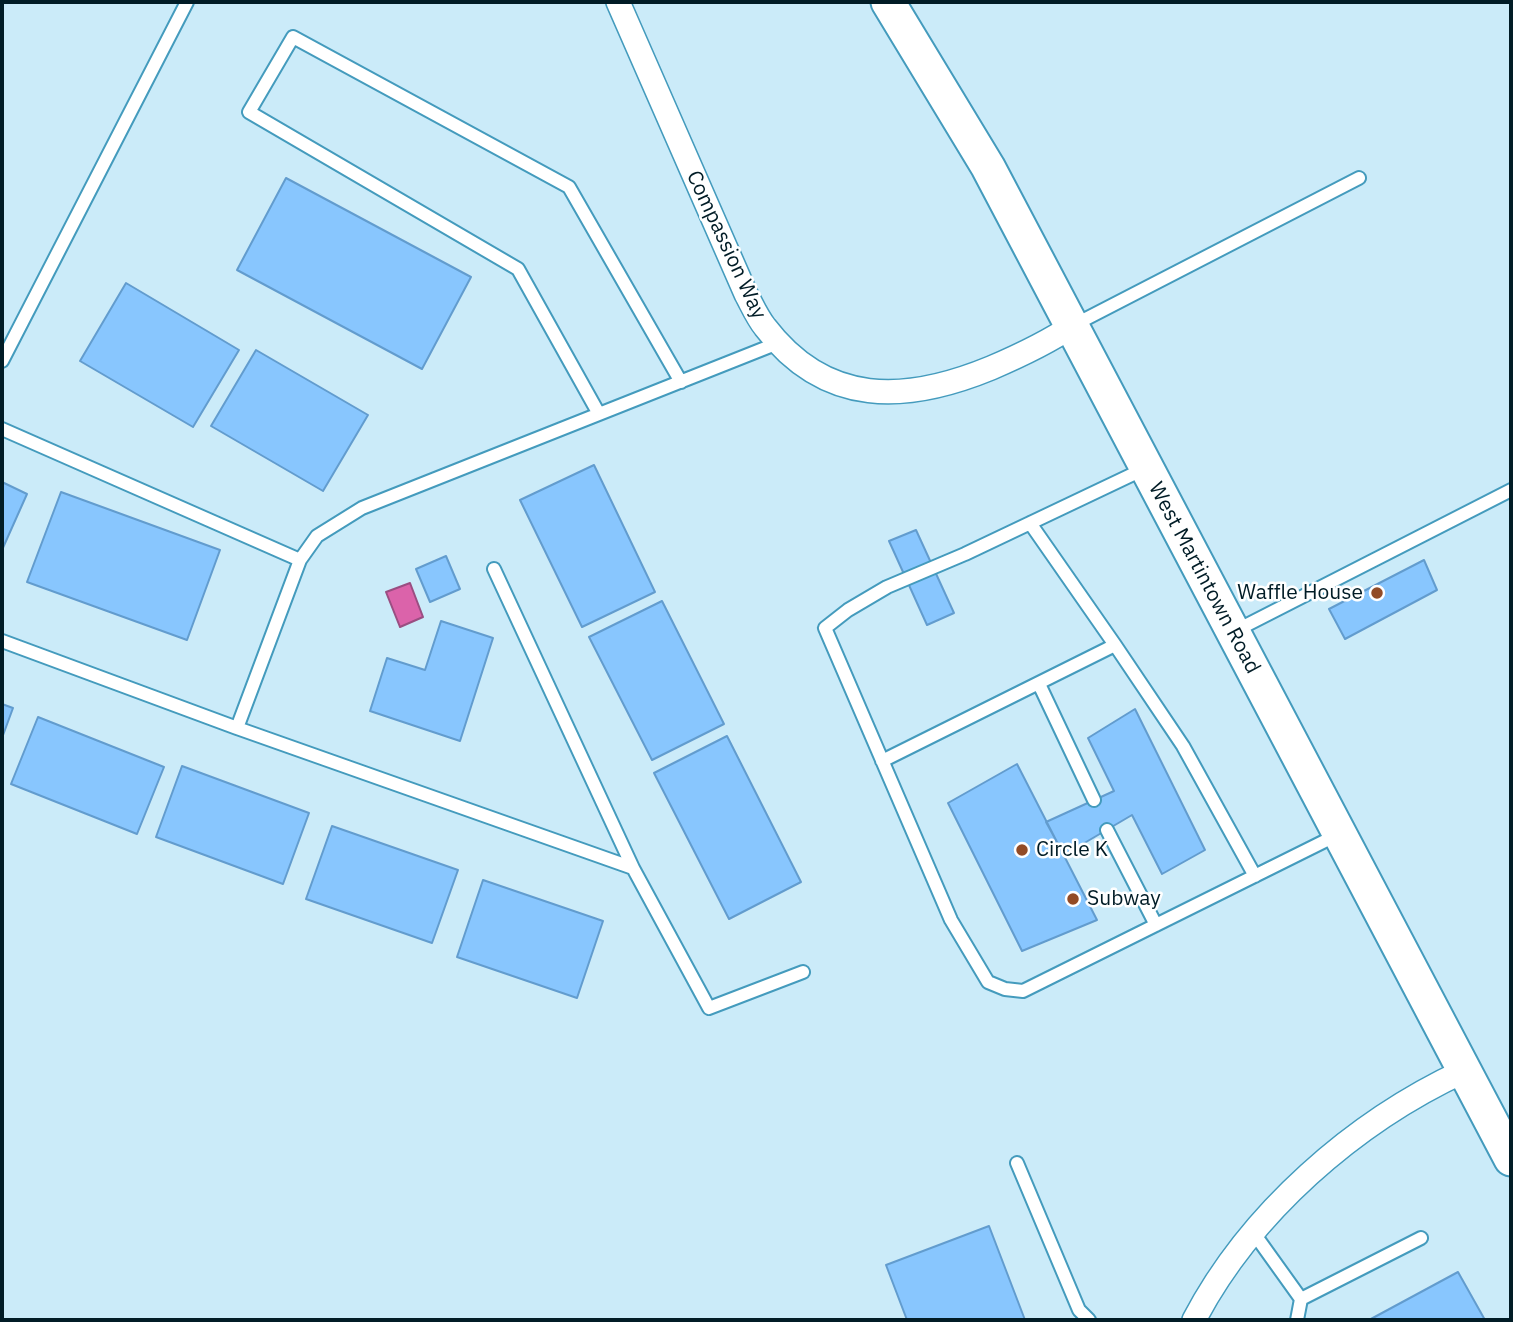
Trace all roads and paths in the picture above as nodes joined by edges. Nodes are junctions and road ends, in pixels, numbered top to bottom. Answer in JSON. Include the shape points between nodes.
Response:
{"nodes":[{"id":1,"x":187,"y":2,"type":"edge"},
{"id":2,"x":618,"y":2,"type":"edge"},
{"id":3,"x":888,"y":2,"type":"edge"},
{"id":4,"x":1359,"y":178,"type":"dead end"},
{"id":5,"x":1072,"y":326,"type":"junction"},
{"id":6,"x":778,"y":343,"type":"junction"},
{"id":7,"x":2,"y":361,"type":"edge"},
{"id":8,"x":681,"y":382,"type":"junction"},
{"id":9,"x":599,"y":414,"type":"junction"},
{"id":10,"x":2,"y":429,"type":"edge"},
{"id":11,"x":1147,"y":468,"type":"junction"},
{"id":12,"x":1511,"y":490,"type":"edge"},
{"id":13,"x":1030,"y":523,"type":"junction"},
{"id":14,"x":300,"y":560,"type":"junction"},
{"id":15,"x":494,"y":569,"type":"dead end"},
{"id":16,"x":1233,"y":633,"type":"junction"},
{"id":17,"x":2,"y":641,"type":"edge"},
{"id":18,"x":1115,"y":645,"type":"junction"},
{"id":19,"x":1039,"y":684,"type":"junction"},
{"id":20,"x":237,"y":728,"type":"junction"},
{"id":21,"x":882,"y":761,"type":"junction"},
{"id":22,"x":1094,"y":800,"type":"dead end"},
{"id":23,"x":1107,"y":830,"type":"dead end"},
{"id":24,"x":1339,"y":834,"type":"junction"},
{"id":25,"x":633,"y":868,"type":"junction"},
{"id":26,"x":1255,"y":876,"type":"junction"},
{"id":27,"x":1156,"y":925,"type":"junction"},
{"id":28,"x":803,"y":972,"type":"dead end"},
{"id":29,"x":1464,"y":1071,"type":"junction"},
{"id":30,"x":1511,"y":1159,"type":"edge"},
{"id":31,"x":1017,"y":1163,"type":"dead end"},
{"id":32,"x":1253,"y":1232,"type":"junction"},
{"id":33,"x":1421,"y":1238,"type":"dead end"},
{"id":34,"x":1301,"y":1298,"type":"junction"},
{"id":35,"x":1089,"y":1320,"type":"edge"},
{"id":36,"x":1194,"y":1320,"type":"edge"},
{"id":37,"x":1297,"y":1320,"type":"edge"}],
"edges":[{"from":1,"to":7,"type":"lane"},
{"from":2,"to":6,"type":"street","name":"Compassion Way","via":[[746,295]]},
{"from":3,"to":5,"type":"main road","name":"West Martintown Road","via":[[988,167]]},
{"from":4,"to":5,"type":"lane"},
{"from":5,"to":6,"type":"street","name":"Compassion Way","via":[[1023,354],[958,382],[925,390],[862,391],[817,374]]},
{"from":5,"to":11,"type":"main road","name":"West Martintown Road"},
{"from":6,"to":8,"type":"lane"},
{"from":8,"to":9,"type":"lane"},
{"from":8,"to":9,"type":"lane","via":[[569,187],[293,37],[249,112],[518,269]]},
{"from":9,"to":14,"type":"lane","via":[[362,508],[317,536]]},
{"from":10,"to":14,"type":"lane"},
{"from":11,"to":13,"type":"lane"},
{"from":11,"to":16,"type":"main road","name":"West Martintown Road"},
{"from":12,"to":16,"type":"lane"},
{"from":13,"to":18,"type":"lane"},
{"from":13,"to":21,"type":"lane","via":[[887,587],[825,628]]},
{"from":14,"to":20,"type":"lane"},
{"from":15,"to":25,"type":"lane"},
{"from":16,"to":24,"type":"main road","name":"West Martintown Road"},
{"from":17,"to":20,"type":"lane"},
{"from":18,"to":19,"type":"lane"},
{"from":18,"to":26,"type":"lane","via":[[1182,746]]},
{"from":19,"to":21,"type":"lane"},
{"from":19,"to":22,"type":"lane"},
{"from":20,"to":25,"type":"lane"},
{"from":21,"to":27,"type":"lane","via":[[951,920],[988,982],[1023,991]]},
{"from":23,"to":27,"type":"lane"},
{"from":24,"to":26,"type":"lane"},
{"from":24,"to":29,"type":"main road","name":"West Martintown Road"},
{"from":25,"to":28,"type":"lane","via":[[709,1008]]},
{"from":26,"to":27,"type":"lane"},
{"from":29,"to":30,"type":"main road","name":"West Martintown Road"},
{"from":29,"to":32,"type":"street","via":[[1344,1146]]},
{"from":31,"to":35,"type":"lane","via":[[1079,1310]]},
{"from":32,"to":34,"type":"lane"},
{"from":32,"to":36,"type":"street"},
{"from":33,"to":34,"type":"lane"},
{"from":34,"to":37,"type":"lane"}]}
